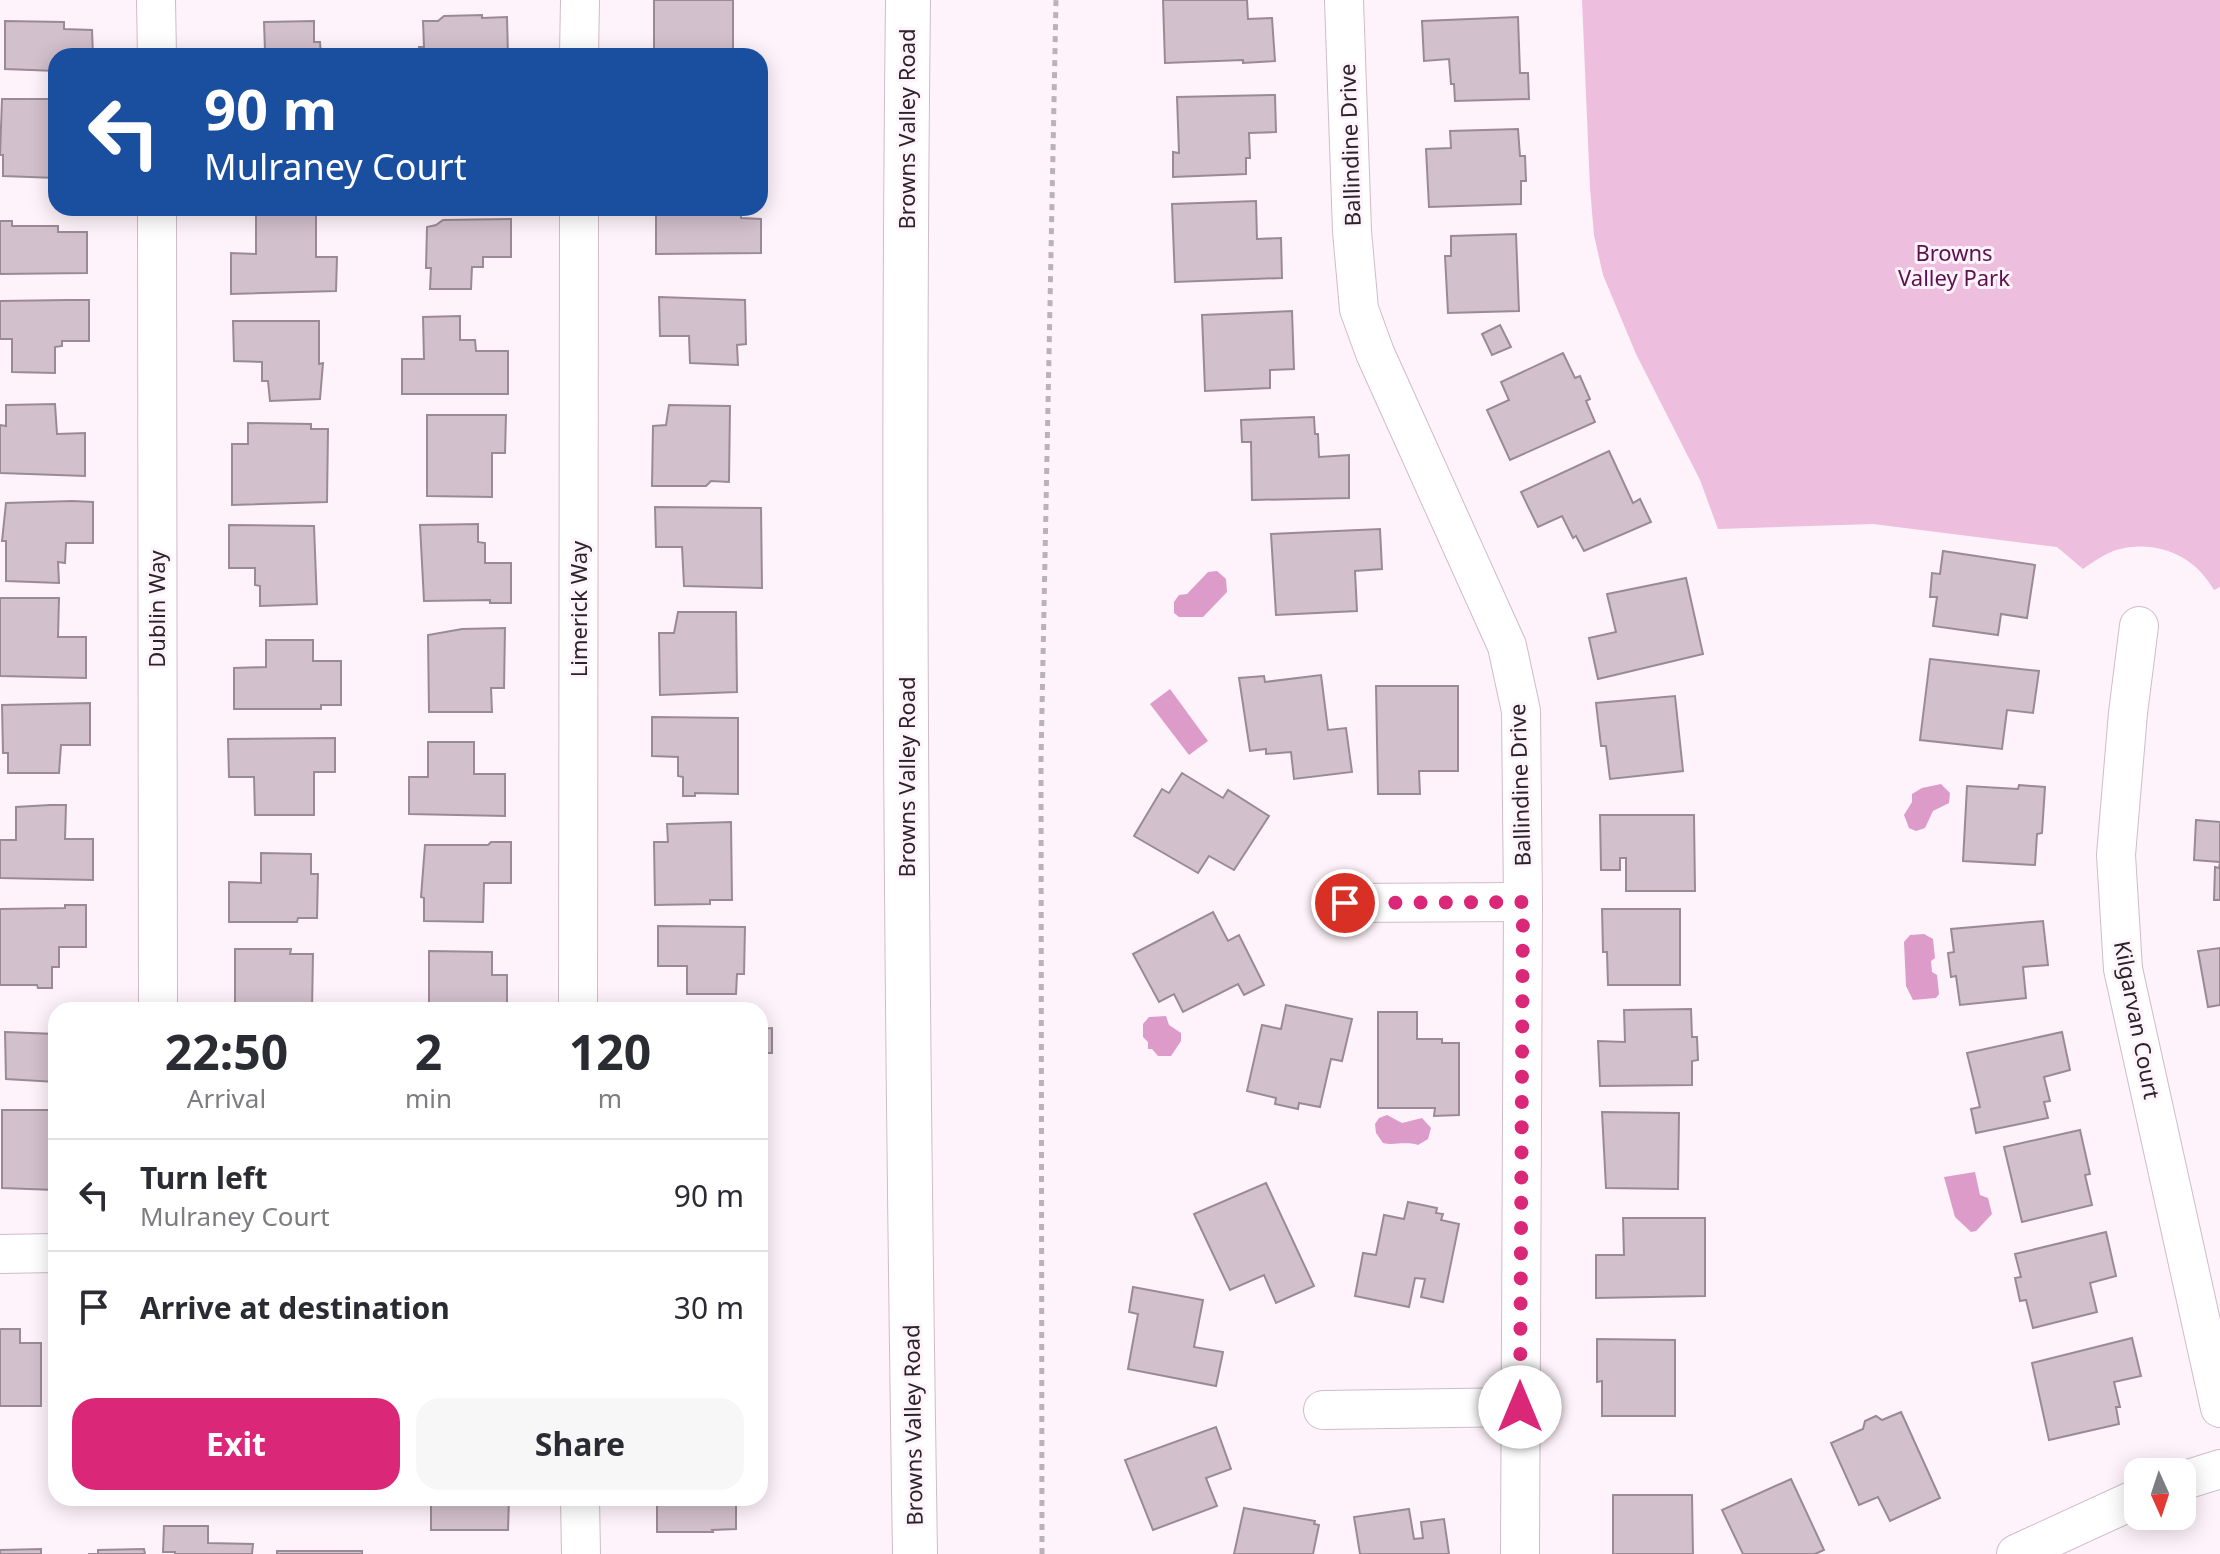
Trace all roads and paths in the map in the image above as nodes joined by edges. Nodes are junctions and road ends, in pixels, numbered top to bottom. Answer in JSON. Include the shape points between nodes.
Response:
{"nodes":[{"id":1,"x":156,"y":0,"type":"edge"},
{"id":2,"x":580,"y":0,"type":"edge"},
{"id":3,"x":908,"y":0,"type":"edge"},
{"id":4,"x":1056,"y":0,"type":"edge"},
{"id":5,"x":1344,"y":0,"type":"edge"},
{"id":6,"x":157,"y":48,"type":"edge"},
{"id":7,"x":579,"y":48,"type":"edge"},
{"id":8,"x":157,"y":216,"type":"edge"},
{"id":9,"x":579,"y":216,"type":"edge"},
{"id":10,"x":2139,"y":626,"type":"dead end"},
{"id":11,"x":1523,"y":902,"type":"junction"},
{"id":12,"x":1345,"y":903,"type":"dead end"},
{"id":13,"x":158,"y":1002,"type":"edge"},
{"id":14,"x":578,"y":1002,"type":"edge"},
{"id":15,"x":48,"y":1253,"type":"edge"},
{"id":16,"x":0,"y":1254,"type":"edge"},
{"id":17,"x":1520,"y":1407,"type":"junction"},
{"id":18,"x":2220,"y":1408,"type":"edge"},
{"id":19,"x":1323,"y":1410,"type":"dead end"},
{"id":20,"x":2220,"y":1469,"type":"edge"},
{"id":21,"x":2196,"y":1477,"type":"edge"},
{"id":22,"x":2124,"y":1504,"type":"edge"},
{"id":23,"x":580,"y":1506,"type":"edge"},
{"id":24,"x":581,"y":1554,"type":"edge"},
{"id":25,"x":915,"y":1554,"type":"edge"},
{"id":26,"x":1042,"y":1554,"type":"edge"},
{"id":27,"x":1520,"y":1554,"type":"edge"},
{"id":28,"x":2016,"y":1554,"type":"edge"}],
"edges":[{"from":1,"to":6,"type":"street"},
{"from":2,"to":7,"type":"street"},
{"from":3,"to":25,"type":"main road","name":"Browns Valley Road","via":[[905,472]]},
{"from":4,"to":26,"type":"path","via":[[1041,819]]},
{"from":5,"to":11,"type":"street","name":"Ballindine Drive","via":[[1359,309],[1507,646],[1521,711]]},
{"from":8,"to":13,"type":"street","name":"Dublin Way"},
{"from":9,"to":14,"type":"street","name":"Limerick Way"},
{"from":10,"to":18,"type":"street","name":"Kilgarvan Court","via":[[2116,855],[2123,969]]},
{"from":11,"to":12,"type":"street"},
{"from":11,"to":17,"type":"street","name":"Ballindine Drive"},
{"from":15,"to":16,"type":"street"},
{"from":17,"to":19,"type":"street"},
{"from":17,"to":27,"type":"street","name":"Ballindine Drive"},
{"from":20,"to":21,"type":"street"},
{"from":22,"to":28,"type":"street"},
{"from":23,"to":24,"type":"street"}]}
